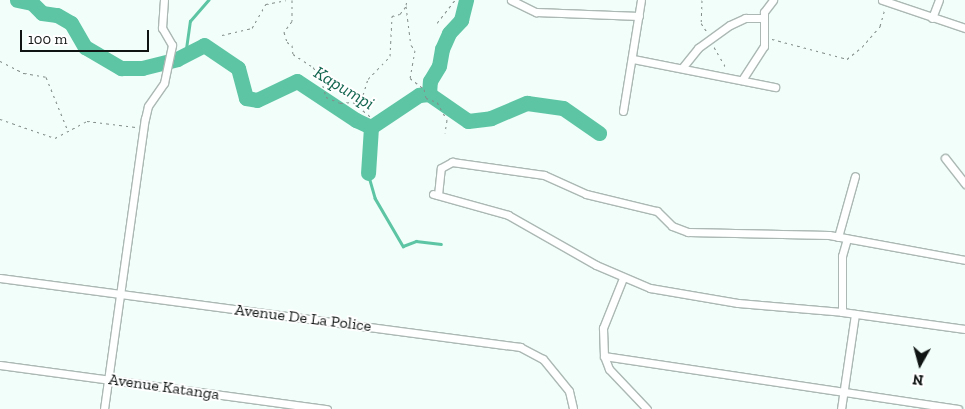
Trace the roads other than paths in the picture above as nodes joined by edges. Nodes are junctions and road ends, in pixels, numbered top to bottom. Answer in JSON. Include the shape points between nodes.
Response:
{"nodes":[{"id":1,"x":164,"y":0,"type":"edge"},
{"id":2,"x":510,"y":0,"type":"edge"},
{"id":3,"x":641,"y":0,"type":"edge"},
{"id":4,"x":774,"y":0,"type":"edge"},
{"id":5,"x":939,"y":0,"type":"edge"},
{"id":6,"x":884,"y":1,"type":"edge"},
{"id":7,"x":639,"y":16,"type":"junction"},
{"id":8,"x":764,"y":18,"type":"junction"},
{"id":9,"x":932,"y":18,"type":"junction"},
{"id":10,"x":965,"y":28,"type":"edge"},
{"id":11,"x":633,"y":59,"type":"junction"},
{"id":12,"x":682,"y":68,"type":"junction"},
{"id":13,"x":742,"y":80,"type":"junction"},
{"id":14,"x":775,"y":87,"type":"dead end"},
{"id":15,"x":623,"y":111,"type":"dead end"},
{"id":16,"x":944,"y":158,"type":"dead end"},
{"id":17,"x":856,"y":176,"type":"dead end"},
{"id":18,"x":965,"y":184,"type":"edge"},
{"id":19,"x":838,"y":237,"type":"junction"},
{"id":20,"x":848,"y":239,"type":"junction"},
{"id":21,"x":965,"y":260,"type":"edge"},
{"id":22,"x":0,"y":278,"type":"edge"},
{"id":23,"x":623,"y":278,"type":"junction"},
{"id":24,"x":120,"y":294,"type":"junction"},
{"id":25,"x":842,"y":312,"type":"junction"},
{"id":26,"x":854,"y":314,"type":"junction"},
{"id":27,"x":965,"y":330,"type":"edge"},
{"id":28,"x":604,"y":356,"type":"junction"},
{"id":29,"x":0,"y":366,"type":"edge"},
{"id":30,"x":108,"y":379,"type":"junction"},
{"id":31,"x":843,"y":392,"type":"junction"},
{"id":32,"x":104,"y":409,"type":"edge"},
{"id":33,"x":327,"y":409,"type":"edge"},
{"id":34,"x":573,"y":409,"type":"edge"},
{"id":35,"x":647,"y":409,"type":"edge"},
{"id":36,"x":841,"y":409,"type":"edge"},
{"id":37,"x":958,"y":409,"type":"edge"}],
"edges":[{"from":1,"to":24,"type":"street","via":[[162,28],[172,45],[164,83],[148,106],[143,129]]},
{"from":2,"to":7,"type":"street","via":[[536,12]]},
{"from":3,"to":7,"type":"street"},
{"from":4,"to":8,"type":"street","via":[[764,12]]},
{"from":5,"to":9,"type":"street"},
{"from":6,"to":9,"type":"street"},
{"from":7,"to":11,"type":"street"},
{"from":8,"to":12,"type":"street","via":[[745,18],[730,25],[698,48]]},
{"from":8,"to":13,"type":"street","via":[[766,38]]},
{"from":9,"to":10,"type":"street"},
{"from":11,"to":12,"type":"street"},
{"from":11,"to":15,"type":"street"},
{"from":12,"to":13,"type":"street"},
{"from":13,"to":14,"type":"street"},
{"from":16,"to":18,"type":"street"},
{"from":17,"to":19,"type":"street"},
{"from":19,"to":20,"type":"street"},
{"from":19,"to":23,"type":"street","via":[[688,232],[672,226],[657,211],[586,194],[544,175],[452,162],[440,168],[435,194],[508,215]]},
{"from":20,"to":21,"type":"street"},
{"from":20,"to":25,"type":"street","via":[[842,256]]},
{"from":22,"to":24,"type":"street","name":"Avenue De La Police"},
{"from":23,"to":25,"type":"street","via":[[650,288],[738,303]]},
{"from":23,"to":28,"type":"street","via":[[603,328]]},
{"from":24,"to":30,"type":"street"},
{"from":24,"to":34,"type":"street","name":"Avenue De La Police","via":[[528,349],[543,359],[569,391]]},
{"from":25,"to":26,"type":"street"},
{"from":26,"to":27,"type":"street"},
{"from":26,"to":31,"type":"street"},
{"from":28,"to":31,"type":"street"},
{"from":28,"to":35,"type":"street","via":[[609,370]]},
{"from":29,"to":30,"type":"street","name":"Avenue Katanga"},
{"from":30,"to":32,"type":"street"},
{"from":30,"to":33,"type":"street","name":"Avenue Katanga"},
{"from":31,"to":36,"type":"street"},
{"from":31,"to":37,"type":"street"}]}
